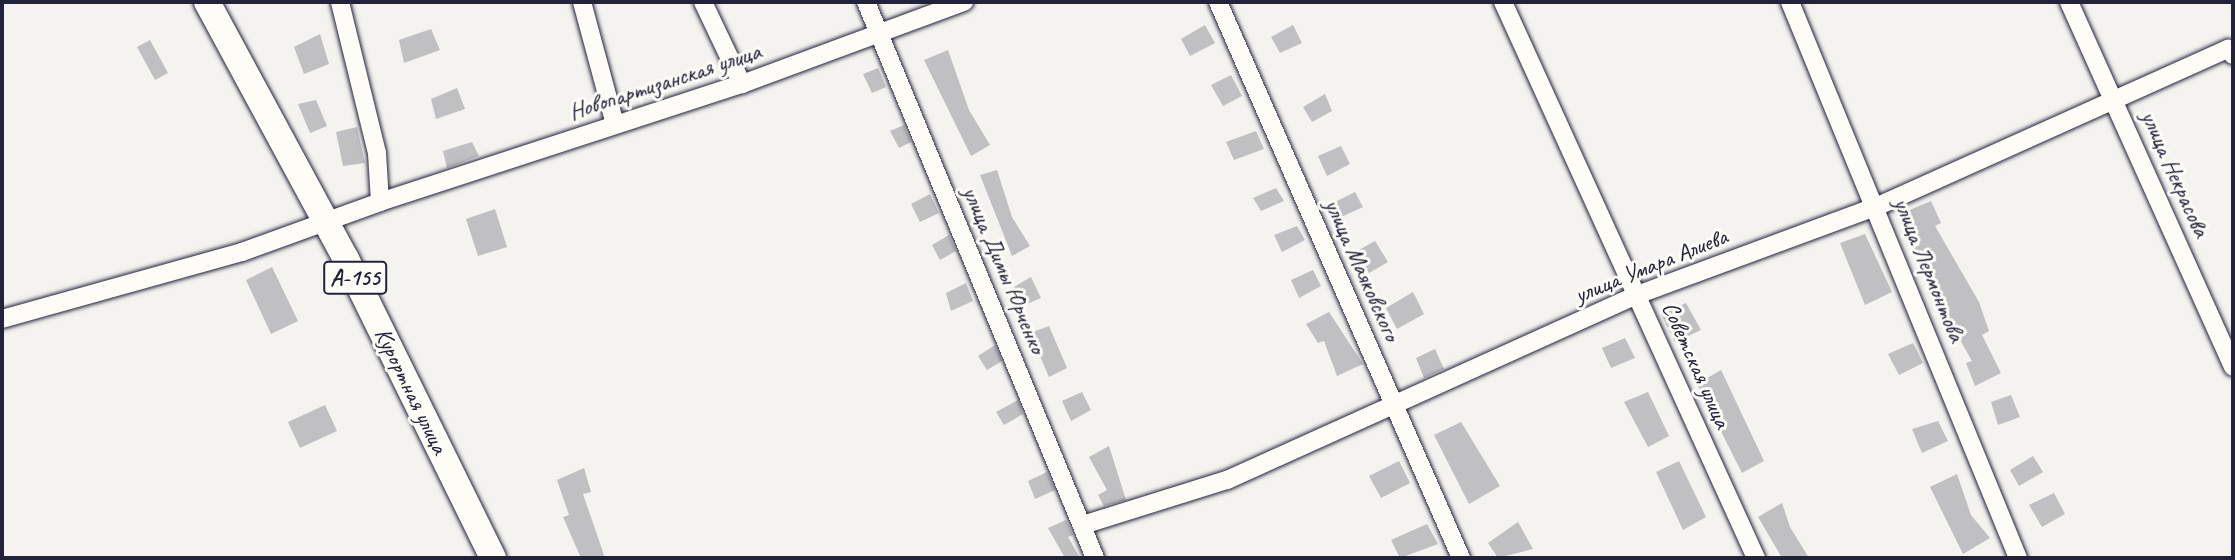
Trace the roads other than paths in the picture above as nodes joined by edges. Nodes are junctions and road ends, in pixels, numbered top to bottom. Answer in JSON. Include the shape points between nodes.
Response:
{"nodes":[{"id":1,"x":207,"y":2,"type":"edge"},
{"id":2,"x":340,"y":2,"type":"edge"},
{"id":3,"x":582,"y":2,"type":"edge"},
{"id":4,"x":703,"y":2,"type":"edge"},
{"id":5,"x":866,"y":2,"type":"edge"},
{"id":6,"x":964,"y":2,"type":"edge"},
{"id":7,"x":1218,"y":2,"type":"edge"},
{"id":8,"x":1503,"y":2,"type":"edge"},
{"id":9,"x":1790,"y":2,"type":"edge"},
{"id":10,"x":2069,"y":2,"type":"edge"},
{"id":11,"x":878,"y":33,"type":"junction"},
{"id":12,"x":2233,"y":55,"type":"edge"},
{"id":13,"x":742,"y":84,"type":"junction"},
{"id":14,"x":2116,"y":99,"type":"junction"},
{"id":15,"x":615,"y":124,"type":"junction"},
{"id":16,"x":380,"y":202,"type":"junction"},
{"id":17,"x":1878,"y":206,"type":"junction"},
{"id":18,"x":325,"y":223,"type":"junction"},
{"id":19,"x":1637,"y":295,"type":"junction"},
{"id":20,"x":2,"y":319,"type":"edge"},
{"id":21,"x":2233,"y":367,"type":"edge"},
{"id":22,"x":1394,"y":405,"type":"junction"},
{"id":23,"x":1083,"y":525,"type":"junction"},
{"id":24,"x":493,"y":558,"type":"edge"},
{"id":25,"x":1095,"y":558,"type":"edge"},
{"id":26,"x":1461,"y":558,"type":"edge"},
{"id":27,"x":1756,"y":558,"type":"edge"},
{"id":28,"x":2018,"y":558,"type":"edge"}],
"edges":[{"from":1,"to":18,"type":"main road","name":"Курортная улица","number":"А-155"},
{"from":2,"to":16,"type":"street","via":[[377,153]]},
{"from":3,"to":15,"type":"street"},
{"from":4,"to":13,"type":"street"},
{"from":5,"to":11,"type":"street","name":"улица Димы Юрченко"},
{"from":6,"to":11,"type":"street","name":"Новопартизанская улица"},
{"from":7,"to":22,"type":"street","name":"улица Маяковского"},
{"from":8,"to":19,"type":"street","name":"Советская улица"},
{"from":9,"to":17,"type":"street","name":"улица Лермонтова"},
{"from":10,"to":14,"type":"street","name":"улица Некрасова"},
{"from":11,"to":13,"type":"street","name":"Новопартизанская улица"},
{"from":11,"to":23,"type":"street","name":"улица Димы Юрченко"},
{"from":12,"to":14,"type":"street","name":"улица Умара Алиева","via":[[2228,49]]},
{"from":13,"to":15,"type":"street","name":"Новопартизанская улица"},
{"from":14,"to":17,"type":"street","name":"улица Умара Алиева"},
{"from":14,"to":21,"type":"street","name":"улица Некрасова"},
{"from":15,"to":16,"type":"street","name":"Новопартизанская улица"},
{"from":16,"to":18,"type":"street","name":"Новопартизанская улица"},
{"from":17,"to":19,"type":"street","name":"улица Умара Алиева"},
{"from":17,"to":28,"type":"street","name":"улица Лермонтова"},
{"from":18,"to":20,"type":"street"},
{"from":18,"to":24,"type":"main road","name":"Курортная улица","number":"А-155"},
{"from":19,"to":22,"type":"street","name":"улица Умара Алиева"},
{"from":19,"to":27,"type":"street","name":"Советская улица"},
{"from":22,"to":23,"type":"street","name":"улица Умара Алиева","via":[[1227,480]]},
{"from":22,"to":26,"type":"street","name":"улица Маяковского"},
{"from":23,"to":25,"type":"street","name":"улица Димы Юрченко"}]}
